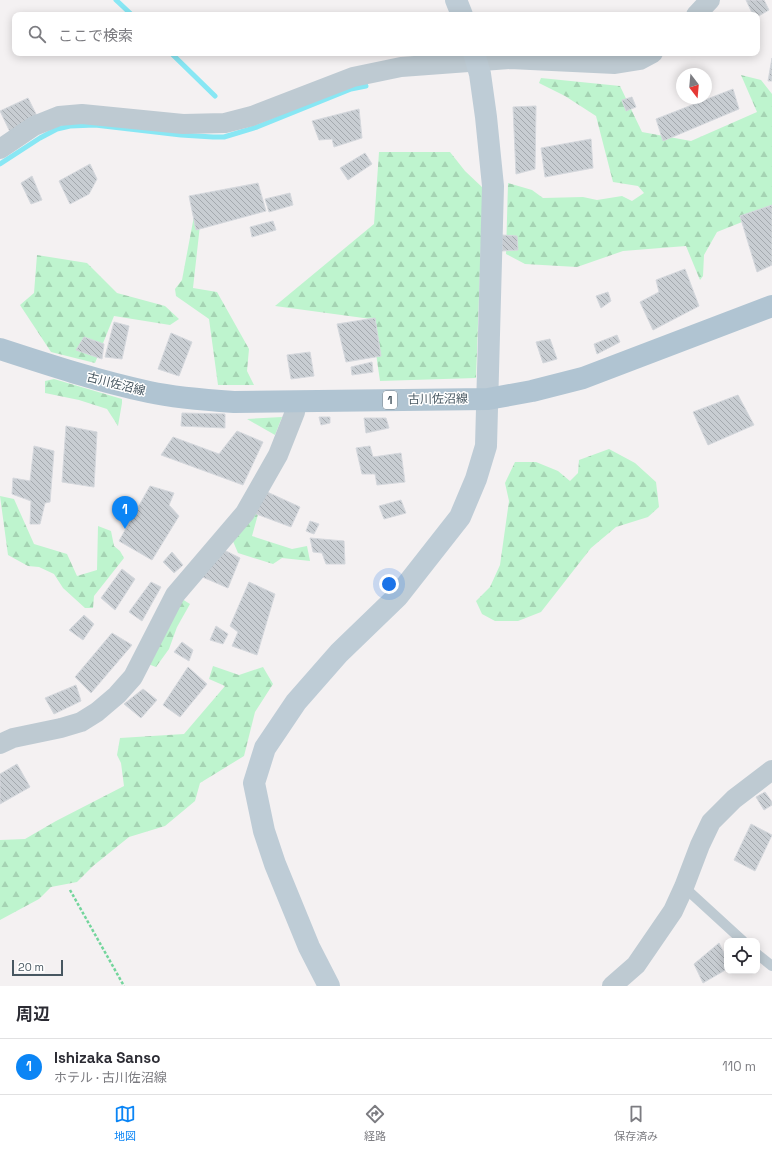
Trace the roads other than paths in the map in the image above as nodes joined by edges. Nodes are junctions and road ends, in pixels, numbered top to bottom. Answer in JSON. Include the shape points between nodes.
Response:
{"nodes":[{"id":1,"x":456,"y":0,"type":"edge"},
{"id":2,"x":710,"y":0,"type":"edge"},
{"id":3,"x":461,"y":12,"type":"edge"},
{"id":4,"x":699,"y":12,"type":"edge"},
{"id":5,"x":647,"y":56,"type":"edge"},
{"id":6,"x":476,"y":57,"type":"edge"},
{"id":7,"x":0,"y":149,"type":"edge"},
{"id":8,"x":772,"y":306,"type":"edge"},
{"id":9,"x":0,"y":349,"type":"edge"},
{"id":10,"x":488,"y":399,"type":"junction"},
{"id":11,"x":297,"y":400,"type":"junction"},
{"id":12,"x":0,"y":744,"type":"edge"},
{"id":13,"x":772,"y":770,"type":"edge"},
{"id":14,"x":684,"y":887,"type":"junction"},
{"id":15,"x":740,"y":938,"type":"edge"},
{"id":16,"x":760,"y":956,"type":"edge"},
{"id":17,"x":772,"y":966,"type":"edge"},
{"id":18,"x":329,"y":986,"type":"edge"},
{"id":19,"x":612,"y":986,"type":"edge"}],
"edges":[{"from":1,"to":3,"type":"street"},
{"from":2,"to":4,"type":"street"},
{"from":5,"to":6,"type":"street","via":[[640,60],[615,64]]},
{"from":6,"to":7,"type":"street","via":[[401,67],[353,77],[303,98],[225,123],[183,124],[82,114],[59,116],[34,126]]},
{"from":6,"to":10,"type":"street","via":[[486,117],[493,186]]},
{"from":8,"to":10,"type":"main road","name":"古川佐沼線","number":"1","via":[[583,378]]},
{"from":9,"to":11,"type":"main road","name":"古川佐沼線","number":"1","via":[[103,382],[150,393],[234,402]]},
{"from":10,"to":11,"type":"main road","name":"古川佐沼線","number":"1"},
{"from":10,"to":18,"type":"street","via":[[486,446],[460,517],[398,596],[339,654],[296,702],[265,748],[254,783],[264,832],[275,864],[309,947]]},
{"from":11,"to":12,"type":"street","via":[[295,412],[278,454],[245,513],[175,594],[132,677],[118,695],[81,722],[13,738]]},
{"from":13,"to":14,"type":"street","via":[[734,799],[711,822]]},
{"from":14,"to":15,"type":"lane"},
{"from":14,"to":19,"type":"street","via":[[673,911],[636,965]]},
{"from":16,"to":17,"type":"lane"}]}
